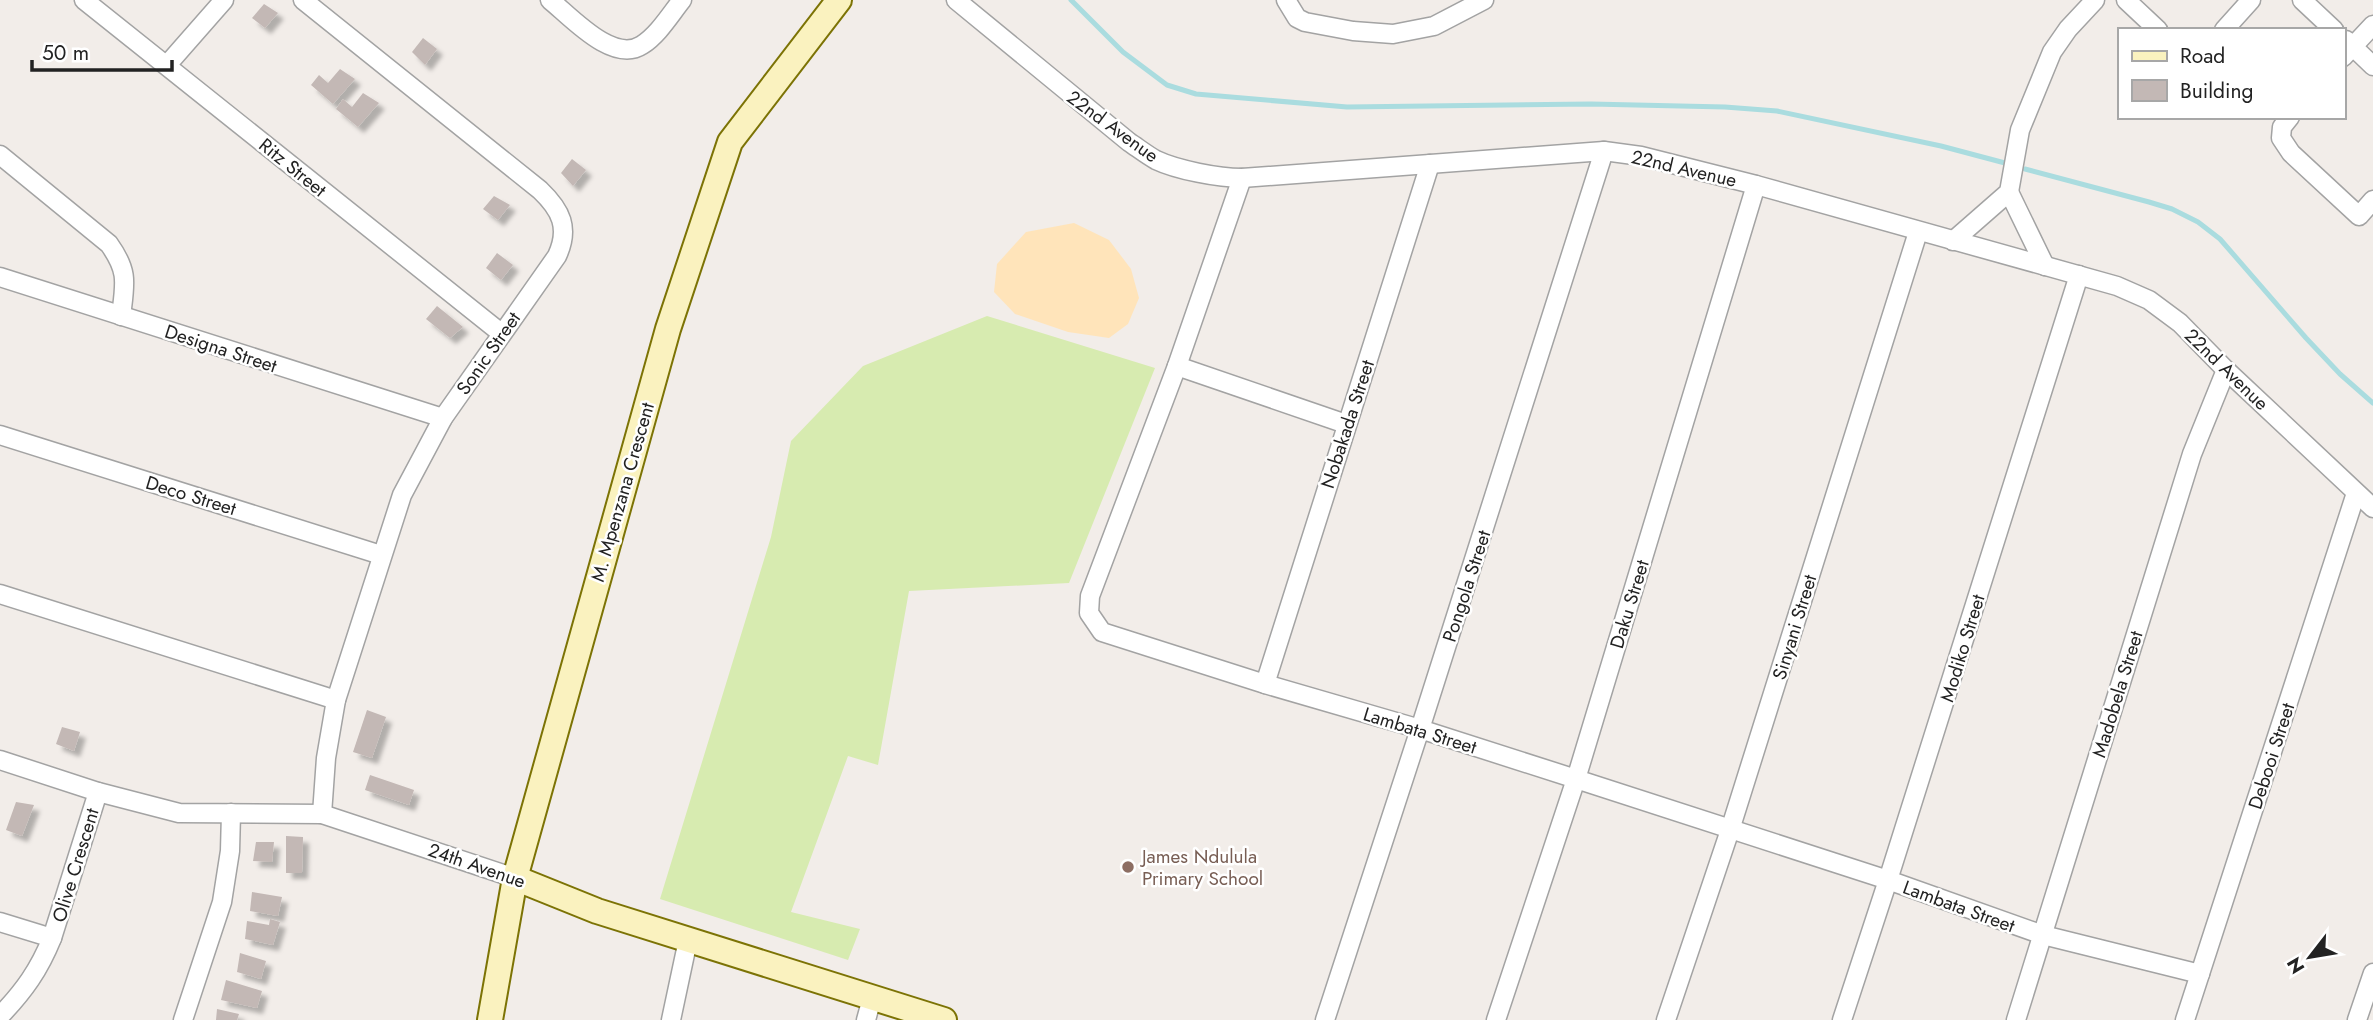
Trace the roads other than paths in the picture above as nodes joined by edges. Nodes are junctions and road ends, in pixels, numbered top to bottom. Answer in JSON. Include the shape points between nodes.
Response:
{"nodes":[{"id":1,"x":85,"y":0,"type":"edge"},
{"id":2,"x":224,"y":0,"type":"edge"},
{"id":3,"x":303,"y":0,"type":"edge"},
{"id":4,"x":550,"y":0,"type":"edge"},
{"id":5,"x":682,"y":0,"type":"edge"},
{"id":6,"x":839,"y":0,"type":"edge"},
{"id":7,"x":956,"y":0,"type":"edge"},
{"id":8,"x":1286,"y":0,"type":"edge"},
{"id":9,"x":1484,"y":0,"type":"edge"},
{"id":10,"x":2095,"y":0,"type":"edge"},
{"id":11,"x":2126,"y":0,"type":"edge"},
{"id":12,"x":2251,"y":0,"type":"edge"},
{"id":13,"x":2302,"y":0,"type":"edge"},
{"id":14,"x":2373,"y":25,"type":"edge"},
{"id":15,"x":2156,"y":28,"type":"edge"},
{"id":16,"x":2226,"y":28,"type":"edge"},
{"id":17,"x":2332,"y":28,"type":"edge"},
{"id":18,"x":2346,"y":47,"type":"edge"},
{"id":19,"x":167,"y":65,"type":"junction"},
{"id":20,"x":2373,"y":66,"type":"edge"},
{"id":21,"x":2289,"y":119,"type":"edge"},
{"id":22,"x":1604,"y":151,"type":"junction"},
{"id":23,"x":0,"y":155,"type":"edge"},
{"id":24,"x":1430,"y":164,"type":"junction"},
{"id":25,"x":1242,"y":178,"type":"junction"},
{"id":26,"x":1756,"y":185,"type":"junction"},
{"id":27,"x":2009,"y":191,"type":"junction"},
{"id":28,"x":2373,"y":200,"type":"edge"},
{"id":29,"x":1918,"y":232,"type":"junction"},
{"id":30,"x":1953,"y":242,"type":"junction"},
{"id":31,"x":2045,"y":266,"type":"junction"},
{"id":32,"x":2079,"y":275,"type":"junction"},
{"id":33,"x":0,"y":277,"type":"edge"},
{"id":34,"x":121,"y":316,"type":"junction"},
{"id":35,"x":501,"y":333,"type":"junction"},
{"id":36,"x":1177,"y":366,"type":"junction"},
{"id":37,"x":2226,"y":370,"type":"junction"},
{"id":38,"x":443,"y":418,"type":"junction"},
{"id":39,"x":1346,"y":424,"type":"junction"},
{"id":40,"x":0,"y":435,"type":"edge"},
{"id":41,"x":2356,"y":492,"type":"junction"},
{"id":42,"x":2373,"y":508,"type":"edge"},
{"id":43,"x":381,"y":555,"type":"junction"},
{"id":44,"x":0,"y":594,"type":"edge"},
{"id":45,"x":1265,"y":684,"type":"junction"},
{"id":46,"x":336,"y":700,"type":"junction"},
{"id":47,"x":1420,"y":729,"type":"junction"},
{"id":48,"x":0,"y":760,"type":"edge"},
{"id":49,"x":1576,"y":779,"type":"junction"},
{"id":50,"x":97,"y":792,"type":"junction"},
{"id":51,"x":231,"y":813,"type":"junction"},
{"id":52,"x":322,"y":814,"type":"junction"},
{"id":53,"x":1730,"y":830,"type":"junction"},
{"id":54,"x":516,"y":878,"type":"junction"},
{"id":55,"x":1888,"y":880,"type":"junction"},
{"id":56,"x":0,"y":922,"type":"edge"},
{"id":57,"x":2043,"y":936,"type":"junction"},
{"id":58,"x":52,"y":938,"type":"junction"},
{"id":59,"x":688,"y":940,"type":"junction"},
{"id":60,"x":2373,"y":973,"type":"edge"},
{"id":61,"x":2200,"y":974,"type":"junction"},
{"id":62,"x":869,"y":1009,"type":"edge"},
{"id":63,"x":0,"y":1016,"type":"edge"},
{"id":64,"x":183,"y":1020,"type":"edge"},
{"id":65,"x":490,"y":1020,"type":"edge"},
{"id":66,"x":671,"y":1020,"type":"edge"},
{"id":67,"x":944,"y":1020,"type":"edge"},
{"id":68,"x":1325,"y":1020,"type":"edge"},
{"id":69,"x":1496,"y":1020,"type":"edge"},
{"id":70,"x":1666,"y":1020,"type":"edge"},
{"id":71,"x":1842,"y":1020,"type":"edge"},
{"id":72,"x":2016,"y":1020,"type":"edge"},
{"id":73,"x":2185,"y":1020,"type":"edge"},
{"id":74,"x":2357,"y":1020,"type":"edge"}],
"edges":[{"from":1,"to":19,"type":"street","name":"Ritz Street"},
{"from":2,"to":19,"type":"street"},
{"from":3,"to":35,"type":"street","name":"Sonic Street","via":[[540,190],[561,215],[564,234],[557,256]]},
{"from":4,"to":5,"type":"street","via":[[603,43],[632,50],[659,30]]},
{"from":6,"to":54,"type":"main road","name":"M. Mpenzana Crescent","via":[[730,142],[668,329]]},
{"from":7,"to":25,"type":"street","name":"22nd Avenue","via":[[1084,107],[1158,161]]},
{"from":8,"to":9,"type":"street","via":[[1305,22],[1393,34],[1434,26]]},
{"from":10,"to":27,"type":"street","via":[[2068,29],[2048,61],[2020,130]]},
{"from":11,"to":15,"type":"street"},
{"from":12,"to":16,"type":"street"},
{"from":13,"to":17,"type":"street"},
{"from":14,"to":18,"type":"street"},
{"from":18,"to":20,"type":"street"},
{"from":19,"to":35,"type":"street","name":"Ritz Street"},
{"from":21,"to":28,"type":"street","via":[[2280,131],[2284,145],[2360,216]]},
{"from":22,"to":24,"type":"street","name":"22nd Avenue"},
{"from":22,"to":26,"type":"street","name":"22nd Avenue"},
{"from":22,"to":47,"type":"street","name":"Pongola Street"},
{"from":23,"to":34,"type":"street","via":[[108,244],[121,261],[125,277]]},
{"from":24,"to":25,"type":"street","name":"22nd Avenue"},
{"from":24,"to":39,"type":"street","name":"Nobakada Street"},
{"from":25,"to":36,"type":"street","name":"Lambata Street"},
{"from":26,"to":29,"type":"street","name":"22nd Avenue"},
{"from":26,"to":49,"type":"street","name":"Daku Street"},
{"from":27,"to":30,"type":"street"},
{"from":27,"to":31,"type":"street"},
{"from":29,"to":30,"type":"street","name":"22nd Avenue"},
{"from":29,"to":53,"type":"street","name":"Sinyani Street"},
{"from":30,"to":31,"type":"street","name":"22nd Avenue"},
{"from":31,"to":32,"type":"street","name":"22nd Avenue"},
{"from":32,"to":37,"type":"street","name":"22nd Avenue","via":[[2149,300],[2180,323]]},
{"from":32,"to":55,"type":"street","name":"Modiko Street"},
{"from":33,"to":34,"type":"street","name":"Designa Street"},
{"from":34,"to":38,"type":"street","name":"Designa Street"},
{"from":35,"to":38,"type":"street","name":"Sonic Street"},
{"from":36,"to":39,"type":"street"},
{"from":36,"to":45,"type":"street","name":"Lambata Street","via":[[1090,596],[1089,613],[1108,635]]},
{"from":37,"to":41,"type":"street","name":"22nd Avenue"},
{"from":37,"to":57,"type":"street","name":"Madobela Street","via":[[2188,466]]},
{"from":38,"to":43,"type":"street","name":"Sonic Street","via":[[402,495]]},
{"from":39,"to":45,"type":"street","name":"Nobakada Street"},
{"from":40,"to":43,"type":"street","name":"Deco Street"},
{"from":41,"to":42,"type":"street","name":"22nd Avenue"},
{"from":41,"to":61,"type":"street","name":"Debooi Street"},
{"from":43,"to":46,"type":"street","name":"Sonic Street"},
{"from":44,"to":46,"type":"street"},
{"from":45,"to":47,"type":"street","name":"Lambata Street"},
{"from":46,"to":52,"type":"street","name":"Sonic Street"},
{"from":47,"to":49,"type":"street","name":"Lambata Street"},
{"from":47,"to":68,"type":"street","name":"Pongola Street"},
{"from":48,"to":50,"type":"street","name":"24th Avenue"},
{"from":49,"to":53,"type":"street","name":"Lambata Street"},
{"from":49,"to":69,"type":"street","name":"Daku Street"},
{"from":50,"to":51,"type":"street","name":"24th Avenue","via":[[179,813]]},
{"from":50,"to":58,"type":"street","name":"Olive Crescent"},
{"from":51,"to":52,"type":"street","name":"24th Avenue"},
{"from":51,"to":64,"type":"street","via":[[222,902]]},
{"from":52,"to":54,"type":"street","name":"24th Avenue"},
{"from":53,"to":55,"type":"street","name":"Lambata Street"},
{"from":53,"to":70,"type":"street","name":"Sinyani Street"},
{"from":54,"to":59,"type":"main road","name":"24th Avenue","via":[[597,911]]},
{"from":54,"to":65,"type":"main road","name":"M. Mpenzana Crescent"},
{"from":55,"to":57,"type":"street","name":"Lambata Street"},
{"from":55,"to":71,"type":"street","name":"Modiko Street"},
{"from":56,"to":58,"type":"street","name":"Olive Crescent"},
{"from":57,"to":61,"type":"street","name":"Lambata Street"},
{"from":57,"to":72,"type":"street","name":"Madobela Street"},
{"from":58,"to":63,"type":"street","name":"Olive Crescent","via":[[40,967]]},
{"from":59,"to":62,"type":"main road","name":"24th Avenue"},
{"from":59,"to":66,"type":"street"},
{"from":60,"to":74,"type":"street"},
{"from":61,"to":73,"type":"street","name":"Debooi Street"},
{"from":62,"to":67,"type":"main road","name":"24th Avenue"}]}
